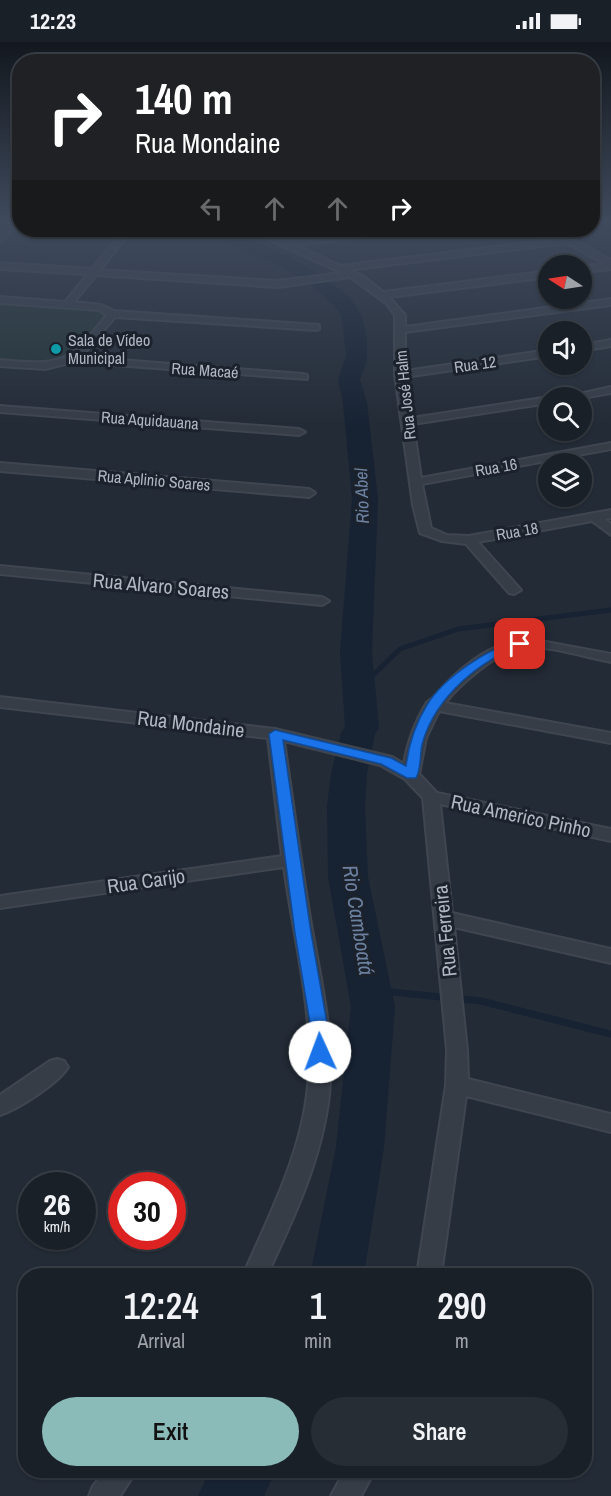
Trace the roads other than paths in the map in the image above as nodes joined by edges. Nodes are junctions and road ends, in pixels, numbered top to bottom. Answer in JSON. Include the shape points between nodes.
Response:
{"nodes":[{"id":1,"x":80,"y":290,"type":"edge"},
{"id":2,"x":375,"y":290,"type":"edge"},
{"id":3,"x":423,"y":290,"type":"edge"},
{"id":4,"x":382,"y":295,"type":"junction"},
{"id":5,"x":0,"y":300,"type":"edge"},
{"id":6,"x":611,"y":302,"type":"edge"},
{"id":7,"x":68,"y":304,"type":"junction"},
{"id":8,"x":112,"y":314,"type":"junction"},
{"id":9,"x":316,"y":327,"type":"dead end"},
{"id":10,"x":401,"y":330,"type":"junction"},
{"id":11,"x":611,"y":343,"type":"edge"},
{"id":12,"x":592,"y":346,"type":"edge"},
{"id":13,"x":538,"y":355,"type":"edge"},
{"id":14,"x":71,"y":359,"type":"junction"},
{"id":15,"x":7,"y":367,"type":"edge"},
{"id":16,"x":400,"y":375,"type":"junction"},
{"id":17,"x":303,"y":377,"type":"dead end"},
{"id":18,"x":611,"y":390,"type":"edge"},
{"id":19,"x":592,"y":393,"type":"edge"},
{"id":20,"x":538,"y":402,"type":"edge"},
{"id":21,"x":0,"y":409,"type":"edge"},
{"id":22,"x":406,"y":422,"type":"junction"},
{"id":23,"x":299,"y":432,"type":"dead end"},
{"id":24,"x":611,"y":446,"type":"edge"},
{"id":25,"x":0,"y":467,"type":"edge"},
{"id":26,"x":416,"y":482,"type":"junction"},
{"id":27,"x":309,"y":493,"type":"dead end"},
{"id":28,"x":611,"y":514,"type":"edge"},
{"id":29,"x":595,"y":517,"type":"junction"},
{"id":30,"x":425,"y":530,"type":"joint"},
{"id":31,"x":611,"y":531,"type":"edge"},
{"id":32,"x":469,"y":540,"type":"junction"},
{"id":33,"x":0,"y":570,"type":"edge"},
{"id":34,"x":514,"y":590,"type":"dead end"},
{"id":35,"x":322,"y":601,"type":"dead end"},
{"id":36,"x":611,"y":658,"type":"edge"},
{"id":37,"x":0,"y":702,"type":"edge"},
{"id":38,"x":433,"y":705,"type":"junction"},
{"id":39,"x":275,"y":734,"type":"junction"},
{"id":40,"x":611,"y":738,"type":"edge"},
{"id":41,"x":411,"y":775,"type":"junction"},
{"id":42,"x":431,"y":797,"type":"junction"},
{"id":43,"x":611,"y":835,"type":"edge"},
{"id":44,"x":293,"y":860,"type":"junction"},
{"id":45,"x":0,"y":902,"type":"edge"},
{"id":46,"x":443,"y":918,"type":"junction"},
{"id":47,"x":611,"y":956,"type":"edge"},
{"id":48,"x":57,"y":1067,"type":"dead end"},
{"id":49,"x":457,"y":1085,"type":"junction"},
{"id":50,"x":0,"y":1106,"type":"edge"},
{"id":51,"x":611,"y":1123,"type":"edge"},
{"id":52,"x":258,"y":1268,"type":"edge"},
{"id":53,"x":430,"y":1268,"type":"edge"},
{"id":54,"x":117,"y":1478,"type":"edge"},
{"id":55,"x":356,"y":1478,"type":"edge"},
{"id":56,"x":103,"y":1496,"type":"edge"},
{"id":57,"x":345,"y":1496,"type":"edge"}],
"edges":[{"from":1,"to":7,"type":"street"},
{"from":2,"to":4,"type":"street","name":"Rua José Halm"},
{"from":3,"to":4,"type":"street"},
{"from":4,"to":10,"type":"street","name":"Rua José Halm","via":[[400,315]]},
{"from":5,"to":7,"type":"street"},
{"from":6,"to":10,"type":"street"},
{"from":7,"to":8,"type":"street","via":[[101,308]]},
{"from":8,"to":9,"type":"street"},
{"from":8,"to":14,"type":"street"},
{"from":10,"to":16,"type":"street","name":"Rua José Halm"},
{"from":11,"to":12,"type":"street"},
{"from":13,"to":16,"type":"street","name":"Rua 12"},
{"from":14,"to":15,"type":"street","name":"Rua Macaé"},
{"from":14,"to":17,"type":"street","name":"Rua Macaé"},
{"from":16,"to":22,"type":"street","name":"Rua José Halm"},
{"from":18,"to":19,"type":"street"},
{"from":20,"to":22,"type":"street"},
{"from":21,"to":23,"type":"street","name":"Rua Aquidauana"},
{"from":22,"to":26,"type":"street","name":"Rua José Halm"},
{"from":24,"to":26,"type":"street","name":"Rua 16"},
{"from":25,"to":27,"type":"street","name":"Rua Aplinio Soares"},
{"from":26,"to":30,"type":"street","name":"Rua José Halm"},
{"from":28,"to":29,"type":"street","name":"Rua 18"},
{"from":29,"to":31,"type":"street"},
{"from":29,"to":32,"type":"street","name":"Rua 18"},
{"from":30,"to":32,"type":"street","name":"Rua 18","via":[[451,541]]},
{"from":32,"to":34,"type":"street"},
{"from":33,"to":35,"type":"street","name":"Rua Alvaro Soares"},
{"from":36,"to":38,"type":"street","via":[[520,644],[511,646],[484,660]]},
{"from":37,"to":39,"type":"street","name":"Rua Mondaine"},
{"from":38,"to":40,"type":"street"},
{"from":38,"to":41,"type":"street","via":[[416,742]]},
{"from":39,"to":41,"type":"street","name":"Rua Mondaine","via":[[386,761]]},
{"from":39,"to":44,"type":"street"},
{"from":41,"to":42,"type":"street"},
{"from":42,"to":43,"type":"street","name":"Rua Americo Pinho"},
{"from":42,"to":46,"type":"street","name":"Rua Ferreira"},
{"from":44,"to":45,"type":"street","name":"Rua Carijo"},
{"from":44,"to":52,"type":"street","via":[[319,1029],[320,1074],[313,1122],[295,1179],[280,1224]]},
{"from":46,"to":47,"type":"street"},
{"from":46,"to":49,"type":"street","name":"Rua Ferreira","via":[[456,1022]]},
{"from":48,"to":50,"type":"street"},
{"from":49,"to":51,"type":"street"},
{"from":49,"to":53,"type":"street","name":"Rua Ferreira"},
{"from":54,"to":56,"type":"street"},
{"from":55,"to":57,"type":"street"}]}
